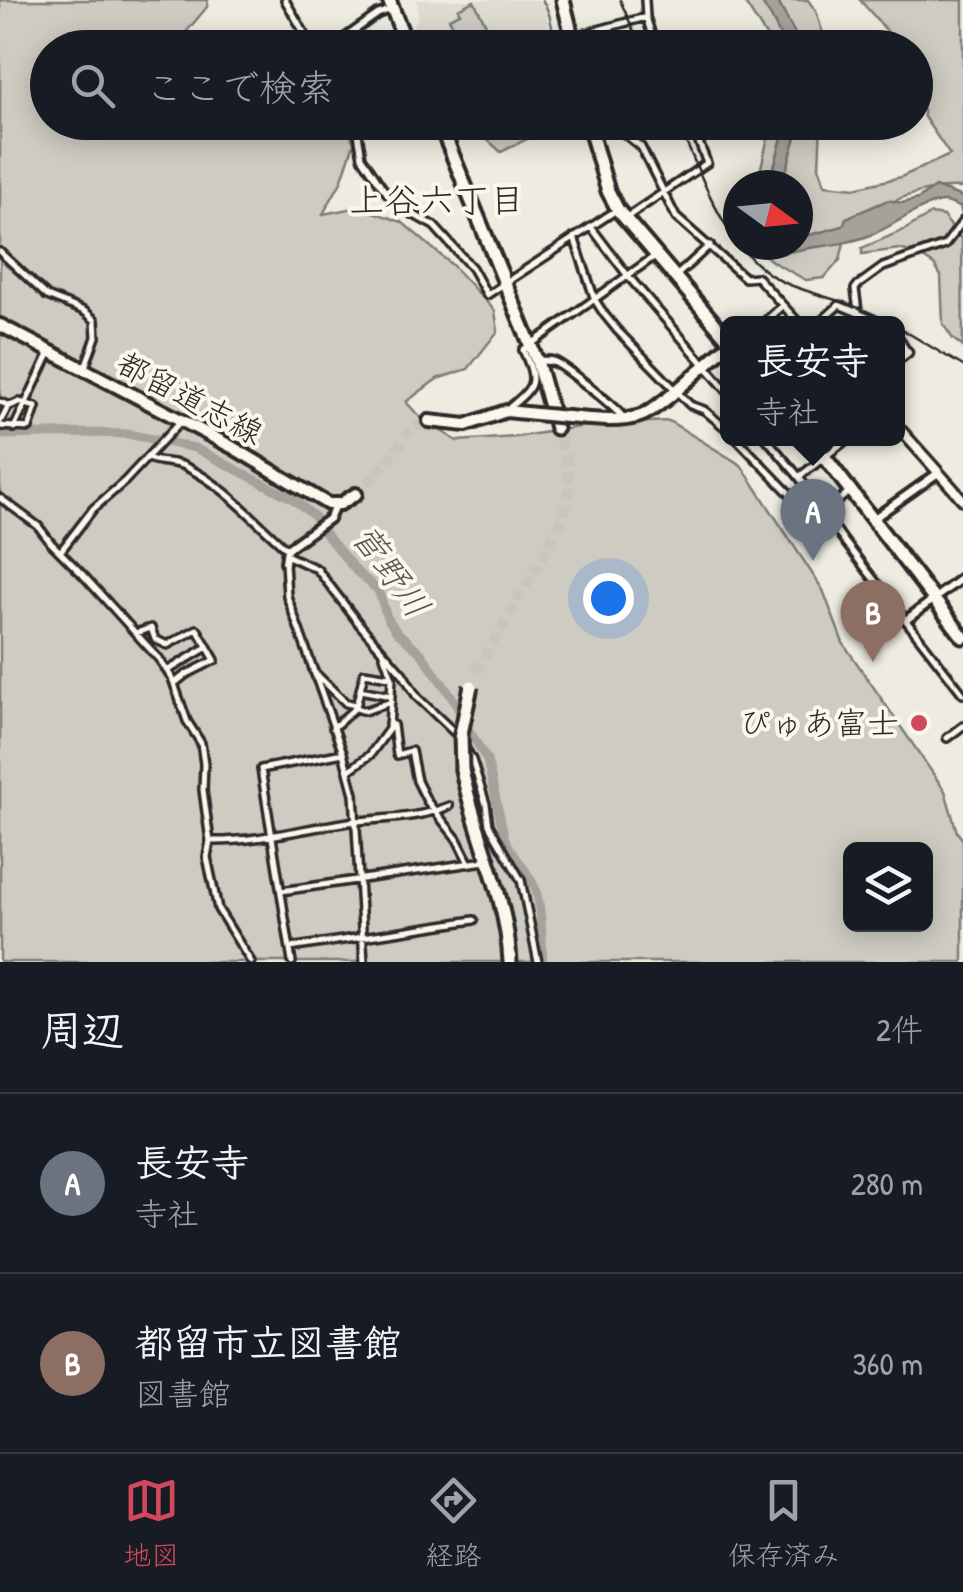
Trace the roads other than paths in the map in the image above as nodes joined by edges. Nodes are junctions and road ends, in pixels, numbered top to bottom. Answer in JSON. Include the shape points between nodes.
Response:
{"nodes":[{"id":1,"x":285,"y":0,"type":"edge"},
{"id":2,"x":563,"y":0,"type":"edge"},
{"id":3,"x":645,"y":0,"type":"edge"},
{"id":4,"x":390,"y":4,"type":"edge"},
{"id":5,"x":646,"y":18,"type":"junction"},
{"id":6,"x":302,"y":30,"type":"edge"},
{"id":7,"x":355,"y":30,"type":"edge"},
{"id":8,"x":401,"y":30,"type":"edge"},
{"id":9,"x":571,"y":30,"type":"edge"},
{"id":10,"x":610,"y":30,"type":"edge"},
{"id":11,"x":650,"y":30,"type":"edge"},
{"id":12,"x":359,"y":140,"type":"edge"},
{"id":13,"x":445,"y":140,"type":"edge"},
{"id":14,"x":593,"y":140,"type":"edge"},
{"id":15,"x":631,"y":140,"type":"edge"},
{"id":16,"x":698,"y":140,"type":"edge"},
{"id":17,"x":665,"y":192,"type":"junction"},
{"id":18,"x":622,"y":214,"type":"junction"},
{"id":19,"x":962,"y":221,"type":"edge"},
{"id":20,"x":591,"y":226,"type":"junction"},
{"id":21,"x":574,"y":237,"type":"junction"},
{"id":22,"x":710,"y":245,"type":"junction"},
{"id":23,"x":0,"y":252,"type":"edge"},
{"id":24,"x":655,"y":256,"type":"junction"},
{"id":25,"x":628,"y":276,"type":"junction"},
{"id":26,"x":674,"y":278,"type":"junction"},
{"id":27,"x":504,"y":285,"type":"junction"},
{"id":28,"x":595,"y":300,"type":"junction"},
{"id":29,"x":783,"y":305,"type":"junction"},
{"id":30,"x":858,"y":312,"type":"junction"},
{"id":31,"x":771,"y":316,"type":"edge"},
{"id":32,"x":793,"y":316,"type":"edge"},
{"id":33,"x":827,"y":316,"type":"edge"},
{"id":34,"x":867,"y":316,"type":"edge"},
{"id":35,"x":0,"y":325,"type":"edge"},
{"id":36,"x":720,"y":333,"type":"edge"},
{"id":37,"x":530,"y":344,"type":"junction"},
{"id":38,"x":905,"y":348,"type":"edge"},
{"id":39,"x":720,"y":350,"type":"edge"},
{"id":40,"x":50,"y":352,"type":"junction"},
{"id":41,"x":907,"y":352,"type":"edge"},
{"id":42,"x":537,"y":361,"type":"junction"},
{"id":43,"x":705,"y":365,"type":"junction"},
{"id":44,"x":84,"y":370,"type":"junction"},
{"id":45,"x":720,"y":383,"type":"edge"},
{"id":46,"x":676,"y":390,"type":"junction"},
{"id":47,"x":0,"y":402,"type":"edge"},
{"id":48,"x":26,"y":404,"type":"junction"},
{"id":49,"x":9,"y":405,"type":"junction"},
{"id":50,"x":506,"y":411,"type":"junction"},
{"id":51,"x":623,"y":418,"type":"junction"},
{"id":52,"x":181,"y":421,"type":"junction"},
{"id":53,"x":429,"y":421,"type":"tunnel mouth"},
{"id":54,"x":720,"y":423,"type":"edge"},
{"id":55,"x":0,"y":424,"type":"edge"},
{"id":56,"x":14,"y":428,"type":"junction"},
{"id":57,"x":556,"y":428,"type":"tunnel mouth"},
{"id":58,"x":905,"y":436,"type":"edge"},
{"id":59,"x":744,"y":446,"type":"edge"},
{"id":60,"x":772,"y":446,"type":"edge"},
{"id":61,"x":816,"y":446,"type":"edge"},
{"id":62,"x":839,"y":446,"type":"edge"},
{"id":63,"x":149,"y":456,"type":"junction"},
{"id":64,"x":825,"y":457,"type":"junction"},
{"id":65,"x":938,"y":472,"type":"junction"},
{"id":66,"x":798,"y":478,"type":"junction"},
{"id":67,"x":850,"y":491,"type":"junction"},
{"id":68,"x":356,"y":494,"type":"tunnel mouth"},
{"id":69,"x":0,"y":498,"type":"edge"},
{"id":70,"x":963,"y":500,"type":"edge"},
{"id":71,"x":335,"y":506,"type":"junction"},
{"id":72,"x":824,"y":512,"type":"junction"},
{"id":73,"x":872,"y":520,"type":"junction"},
{"id":74,"x":60,"y":552,"type":"junction"},
{"id":75,"x":286,"y":556,"type":"junction"},
{"id":76,"x":962,"y":578,"type":"edge"},
{"id":77,"x":934,"y":600,"type":"junction"},
{"id":78,"x":906,"y":620,"type":"junction"},
{"id":79,"x":136,"y":633,"type":"junction"},
{"id":80,"x":963,"y":637,"type":"edge"},
{"id":81,"x":206,"y":646,"type":"junction"},
{"id":82,"x":383,"y":653,"type":"junction"},
{"id":83,"x":180,"y":663,"type":"junction"},
{"id":84,"x":167,"y":671,"type":"junction"},
{"id":85,"x":313,"y":672,"type":"junction"},
{"id":86,"x":185,"y":675,"type":"junction"},
{"id":87,"x":392,"y":678,"type":"junction"},
{"id":88,"x":474,"y":680,"type":"tunnel mouth"},
{"id":89,"x":174,"y":684,"type":"junction"},
{"id":90,"x":360,"y":690,"type":"junction"},
{"id":91,"x":963,"y":694,"type":"edge"},
{"id":92,"x":391,"y":699,"type":"junction"},
{"id":93,"x":356,"y":707,"type":"junction"},
{"id":94,"x":389,"y":724,"type":"junction"},
{"id":95,"x":963,"y":726,"type":"edge"},
{"id":96,"x":334,"y":728,"type":"junction"},
{"id":97,"x":946,"y":738,"type":"dead end"},
{"id":98,"x":342,"y":753,"type":"junction"},
{"id":99,"x":348,"y":771,"type":"junction"},
{"id":100,"x":449,"y":806,"type":"dead end"},
{"id":101,"x":435,"y":812,"type":"junction"},
{"id":102,"x":355,"y":822,"type":"junction"},
{"id":103,"x":271,"y":836,"type":"junction"},
{"id":104,"x":210,"y":840,"type":"junction"},
{"id":105,"x":488,"y":861,"type":"junction"},
{"id":106,"x":469,"y":863,"type":"junction"},
{"id":107,"x":358,"y":880,"type":"junction"},
{"id":108,"x":281,"y":892,"type":"junction"},
{"id":109,"x":474,"y":920,"type":"dead end"},
{"id":110,"x":362,"y":938,"type":"junction"},
{"id":111,"x":290,"y":948,"type":"junction"},
{"id":112,"x":251,"y":962,"type":"edge"},
{"id":113,"x":292,"y":962,"type":"edge"},
{"id":114,"x":364,"y":962,"type":"edge"},
{"id":115,"x":510,"y":962,"type":"edge"},
{"id":116,"x":538,"y":962,"type":"edge"}],
"edges":[{"from":1,"to":6,"type":"street"},
{"from":2,"to":9,"type":"highway"},
{"from":3,"to":5,"type":"street"},
{"from":4,"to":7,"type":"street"},
{"from":4,"to":8,"type":"highway"},
{"from":5,"to":10,"type":"street"},
{"from":5,"to":11,"type":"street"},
{"from":12,"to":27,"type":"street","via":[[362,158],[398,206],[434,226],[487,295]]},
{"from":13,"to":27,"type":"highway"},
{"from":14,"to":18,"type":"highway"},
{"from":15,"to":17,"type":"street"},
{"from":16,"to":17,"type":"street","via":[[707,163]]},
{"from":17,"to":18,"type":"street"},
{"from":17,"to":22,"type":"street","via":[[676,218]]},
{"from":18,"to":20,"type":"street"},
{"from":18,"to":24,"type":"highway"},
{"from":19,"to":30,"type":"street","via":[[945,245],[883,268],[858,285]]},
{"from":20,"to":21,"type":"street"},
{"from":20,"to":25,"type":"street"},
{"from":21,"to":27,"type":"street"},
{"from":21,"to":28,"type":"street"},
{"from":22,"to":26,"type":"street"},
{"from":22,"to":29,"type":"street","via":[[744,278],[757,277]]},
{"from":23,"to":44,"type":"street","via":[[47,296],[96,320]]},
{"from":24,"to":25,"type":"street"},
{"from":24,"to":26,"type":"highway"},
{"from":25,"to":28,"type":"street"},
{"from":25,"to":43,"type":"street"},
{"from":26,"to":36,"type":"highway"},
{"from":27,"to":37,"type":"highway"},
{"from":28,"to":37,"type":"street"},
{"from":28,"to":46,"type":"street"},
{"from":29,"to":31,"type":"street"},
{"from":29,"to":32,"type":"street"},
{"from":30,"to":33,"type":"street","via":[[839,305]]},
{"from":30,"to":34,"type":"street"},
{"from":35,"to":40,"type":"main road","name":"都留道志線"},
{"from":37,"to":42,"type":"highway"},
{"from":37,"to":50,"type":"street","via":[[523,350],[532,372],[530,390]]},
{"from":38,"to":41,"type":"street"},
{"from":39,"to":43,"type":"main road"},
{"from":40,"to":44,"type":"main road","name":"都留道志線"},
{"from":40,"to":48,"type":"street"},
{"from":42,"to":51,"type":"street","via":[[560,365]]},
{"from":42,"to":57,"type":"highway"},
{"from":43,"to":45,"type":"street"},
{"from":43,"to":46,"type":"main road"},
{"from":44,"to":52,"type":"main road","name":"都留道志線"},
{"from":46,"to":51,"type":"main road","via":[[645,414]]},
{"from":46,"to":54,"type":"street"},
{"from":47,"to":49,"type":"street"},
{"from":48,"to":49,"type":"street"},
{"from":48,"to":56,"type":"street"},
{"from":48,"to":56,"type":"street","via":[[36,408],[29,428]]},
{"from":49,"to":55,"type":"street"},
{"from":50,"to":51,"type":"main road","bridge":true},
{"from":50,"to":53,"type":"main road","via":[[466,425]]},
{"from":52,"to":63,"type":"street"},
{"from":52,"to":71,"type":"main road","name":"都留道志線"},
{"from":55,"to":56,"type":"street"},
{"from":58,"to":65,"type":"main road"},
{"from":59,"to":72,"type":"street","via":[[813,518]]},
{"from":60,"to":66,"type":"street"},
{"from":61,"to":64,"type":"highway"},
{"from":62,"to":64,"type":"street"},
{"from":63,"to":74,"type":"street","via":[[93,509]]},
{"from":63,"to":75,"type":"street","via":[[204,477],[245,509]]},
{"from":64,"to":66,"type":"street"},
{"from":64,"to":67,"type":"highway"},
{"from":65,"to":70,"type":"main road"},
{"from":65,"to":73,"type":"street"},
{"from":66,"to":72,"type":"street"},
{"from":67,"to":72,"type":"street"},
{"from":67,"to":73,"type":"highway"},
{"from":68,"to":71,"type":"main road"},
{"from":69,"to":74,"type":"street","via":[[30,518]]},
{"from":71,"to":75,"type":"street"},
{"from":72,"to":78,"type":"street"},
{"from":73,"to":77,"type":"highway"},
{"from":74,"to":79,"type":"street"},
{"from":75,"to":82,"type":"street","via":[[316,569]]},
{"from":75,"to":85,"type":"street","via":[[287,596]]},
{"from":76,"to":77,"type":"street"},
{"from":77,"to":78,"type":"street"},
{"from":77,"to":80,"type":"highway"},
{"from":78,"to":91,"type":"street"},
{"from":79,"to":81,"type":"street","via":[[151,628],[167,645],[197,629]]},
{"from":79,"to":84,"type":"street"},
{"from":81,"to":83,"type":"street"},
{"from":81,"to":86,"type":"street","via":[[215,660]]},
{"from":82,"to":87,"type":"street"},
{"from":82,"to":116,"type":"street","via":[[466,747],[489,825],[521,880]]},
{"from":83,"to":84,"type":"street"},
{"from":83,"to":86,"type":"street"},
{"from":84,"to":89,"type":"street"},
{"from":85,"to":93,"type":"street"},
{"from":85,"to":96,"type":"street"},
{"from":86,"to":89,"type":"street"},
{"from":87,"to":90,"type":"street","via":[[364,673]]},
{"from":87,"to":92,"type":"street"},
{"from":88,"to":105,"type":"highway","bridge":true,"via":[[460,734],[462,770]]},
{"from":89,"to":104,"type":"street","via":[[201,743]]},
{"from":90,"to":92,"type":"street"},
{"from":90,"to":93,"type":"street"},
{"from":92,"to":93,"type":"street","via":[[366,711]]},
{"from":92,"to":94,"type":"street"},
{"from":93,"to":96,"type":"street"},
{"from":94,"to":99,"type":"street","via":[[379,745]]},
{"from":94,"to":101,"type":"street","via":[[397,755],[411,752],[417,781]]},
{"from":95,"to":97,"type":"street"},
{"from":96,"to":98,"type":"street"},
{"from":98,"to":99,"type":"street"},
{"from":98,"to":103,"type":"street","via":[[261,769]]},
{"from":99,"to":102,"type":"street"},
{"from":100,"to":101,"type":"street"},
{"from":101,"to":102,"type":"street"},
{"from":101,"to":106,"type":"street"},
{"from":102,"to":103,"type":"street"},
{"from":102,"to":107,"type":"street"},
{"from":103,"to":104,"type":"street"},
{"from":103,"to":108,"type":"street"},
{"from":104,"to":112,"type":"street","via":[[218,909]]},
{"from":105,"to":106,"type":"street"},
{"from":105,"to":115,"type":"highway"},
{"from":106,"to":107,"type":"street"},
{"from":107,"to":108,"type":"street"},
{"from":107,"to":110,"type":"street"},
{"from":108,"to":111,"type":"street"},
{"from":109,"to":110,"type":"street"},
{"from":110,"to":111,"type":"street"},
{"from":110,"to":114,"type":"street"},
{"from":111,"to":113,"type":"street"}]}
